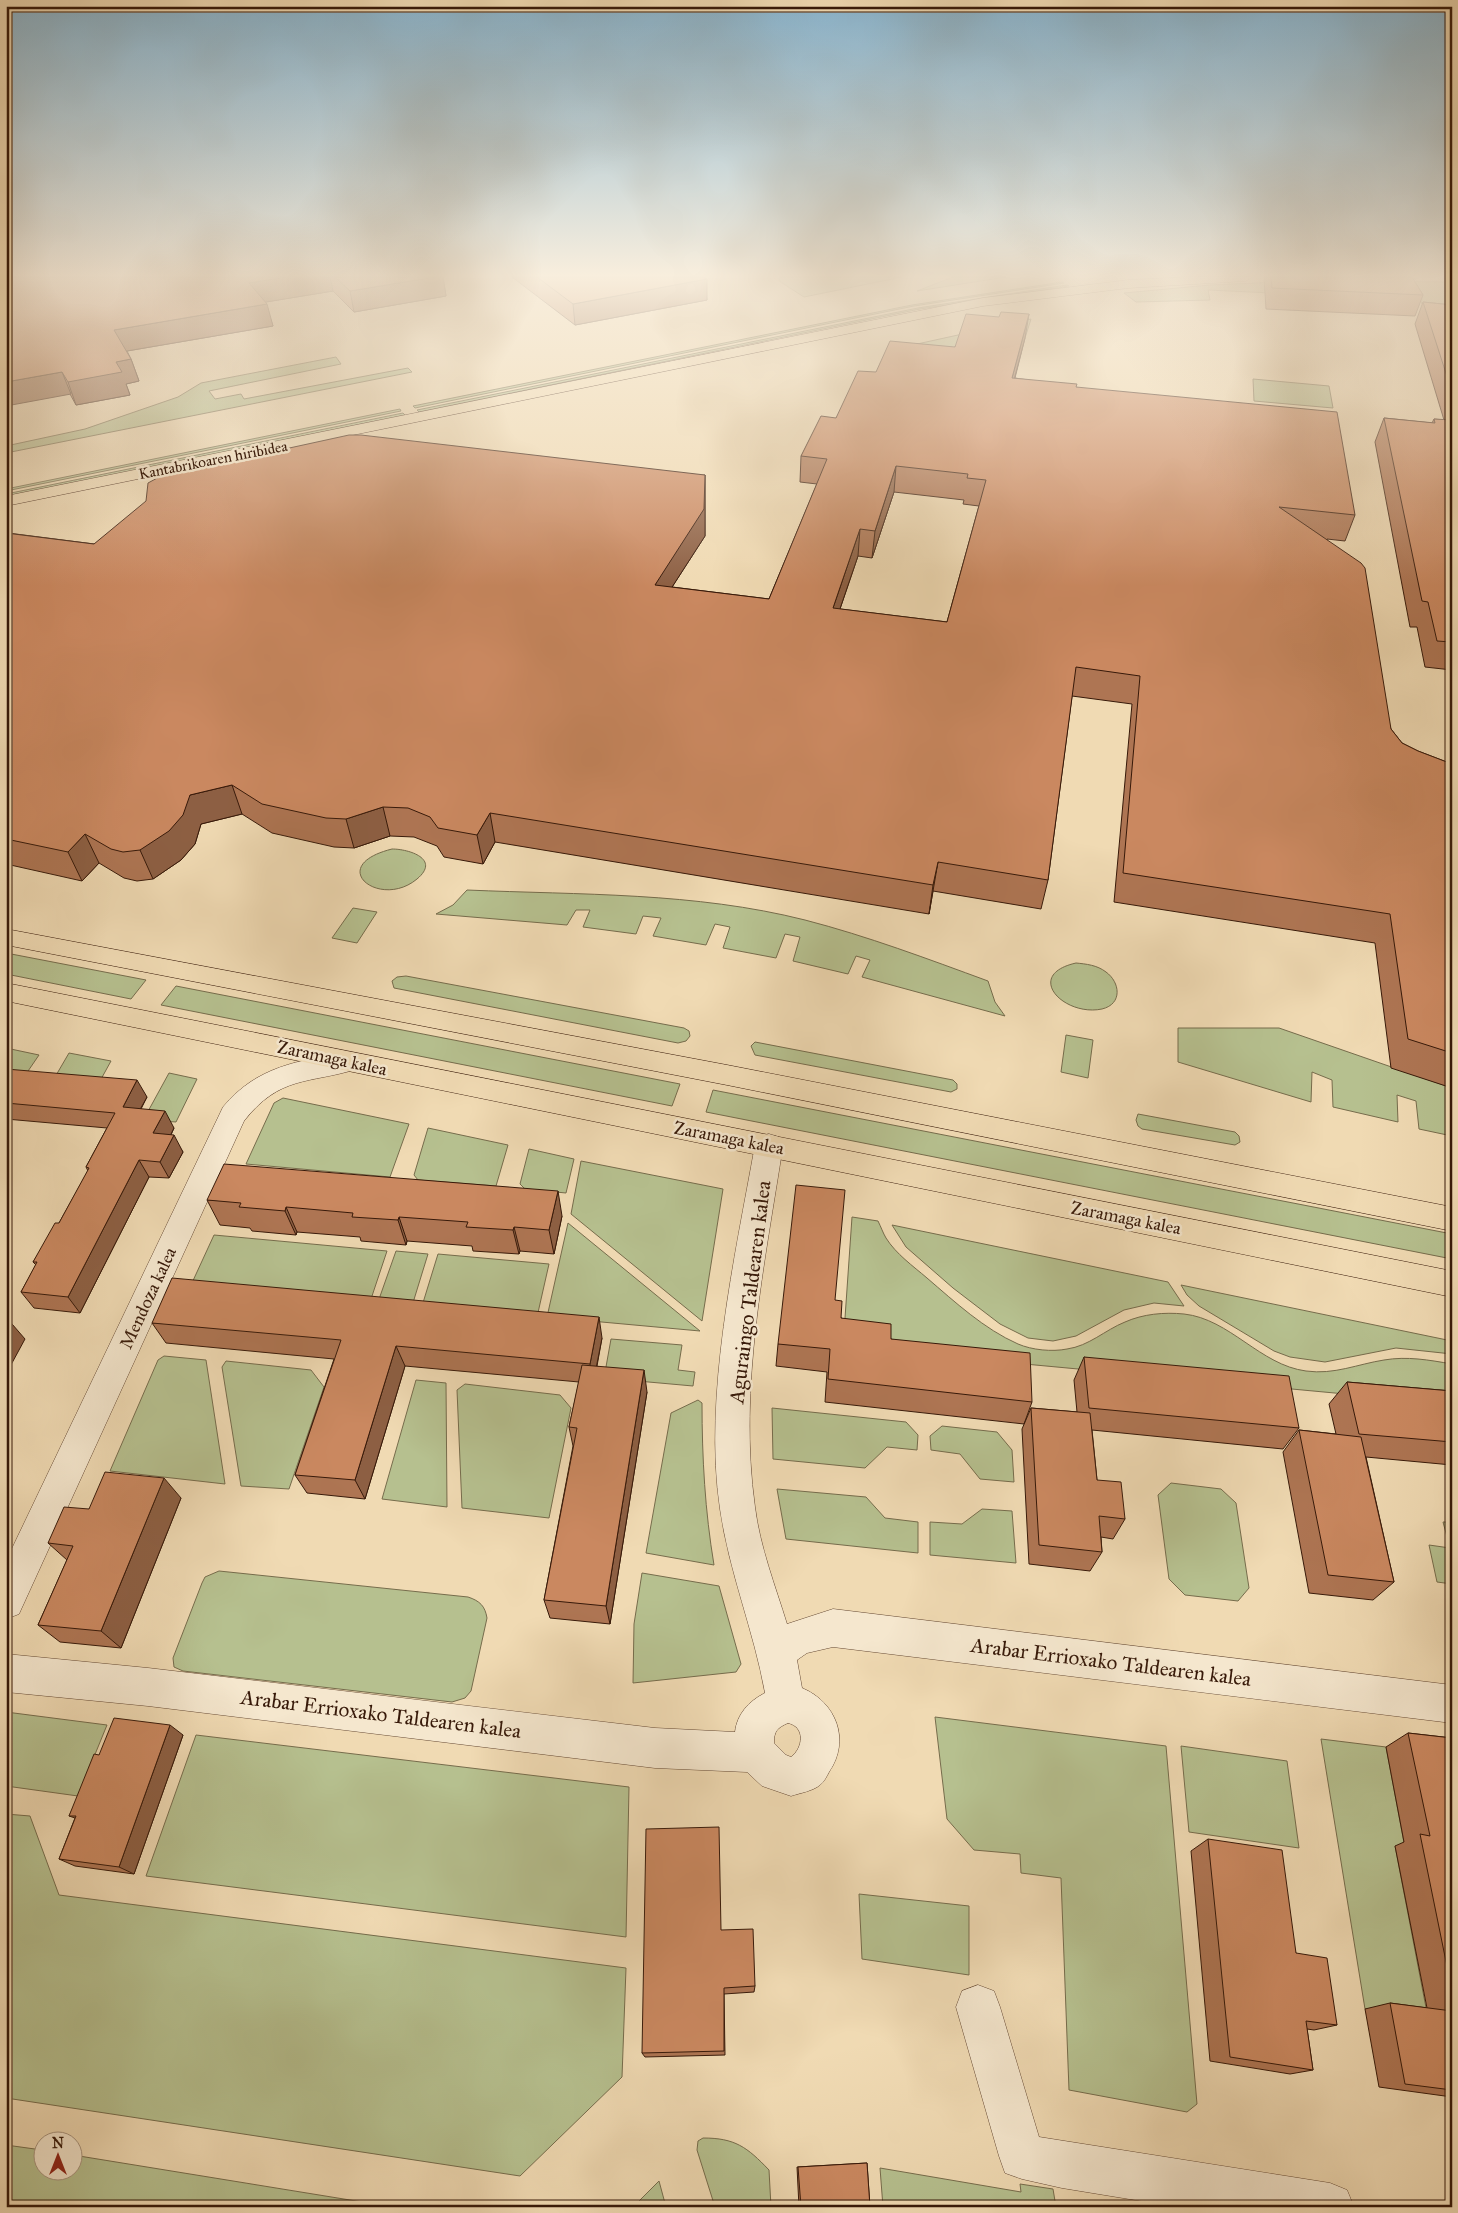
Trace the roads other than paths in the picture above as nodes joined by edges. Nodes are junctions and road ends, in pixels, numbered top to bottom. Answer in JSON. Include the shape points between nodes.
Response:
{"nodes":[{"id":1,"x":599,"y":380,"type":"edge"},
{"id":2,"x":6,"y":501,"type":"edge"},
{"id":3,"x":6,"y":937,"type":"edge"},
{"id":4,"x":6,"y":992,"type":"edge"},
{"id":5,"x":348,"y":1062,"type":"junction"},
{"id":6,"x":769,"y":1146,"type":"junction"},
{"id":7,"x":1342,"y":1196,"type":"junction"},
{"id":8,"x":1452,"y":1212,"type":"edge"},
{"id":9,"x":1452,"y":1218,"type":"edge"},
{"id":10,"x":1452,"y":1284,"type":"edge"},
{"id":11,"x":6,"y":1601,"type":"edge"},
{"id":12,"x":776,"y":1652,"type":"junction"},
{"id":13,"x":6,"y":1673,"type":"edge"},
{"id":14,"x":786,"y":1703,"type":"junction"},
{"id":15,"x":1452,"y":1704,"type":"edge"},
{"id":16,"x":756,"y":1753,"type":"junction"},
{"id":17,"x":978,"y":2007,"type":"dead end"},
{"id":18,"x":1330,"y":2207,"type":"edge"}],
"edges":[{"from":1,"to":2,"type":"main road","name":"Kantabrikoaren hiribidea"},
{"from":3,"to":7,"type":"main road"},
{"from":4,"to":5,"type":"main road","name":"Zaramaga kalea"},
{"from":5,"to":6,"type":"main road","name":"Zaramaga kalea"},
{"from":5,"to":11,"type":"street","name":"Mendoza kalea","via":[[279,1076],[244,1099],[233,1115]]},
{"from":6,"to":10,"type":"main road","name":"Zaramaga kalea"},
{"from":6,"to":12,"type":"street","name":"Aguraingo Taldearen kalea","via":[[736,1367],[734,1428],[735,1487],[740,1528]]},
{"from":7,"to":8,"type":"street"},
{"from":7,"to":9,"type":"main road"},
{"from":12,"to":14,"type":"street","name":"Aguraingo Taldearen kalea"},
{"from":12,"to":15,"type":"street","name":"Arabar Errioxako Taldearen kalea","via":[[799,1637],[833,1628]]},
{"from":13,"to":16,"type":"street","name":"Arabar Errioxako Taldearen kalea","via":[[245,1698],[655,1748]]},
{"from":14,"to":16,"type":"street","via":[[771,1708],[759,1719],[754,1735]]},
{"from":14,"to":16,"type":"street","via":[[801,1707],[814,1718],[820,1733],[820,1751],[812,1766],[798,1775],[781,1776],[766,1768]]},
{"from":17,"to":18,"type":"street","via":[[1022,2156]]}]}
